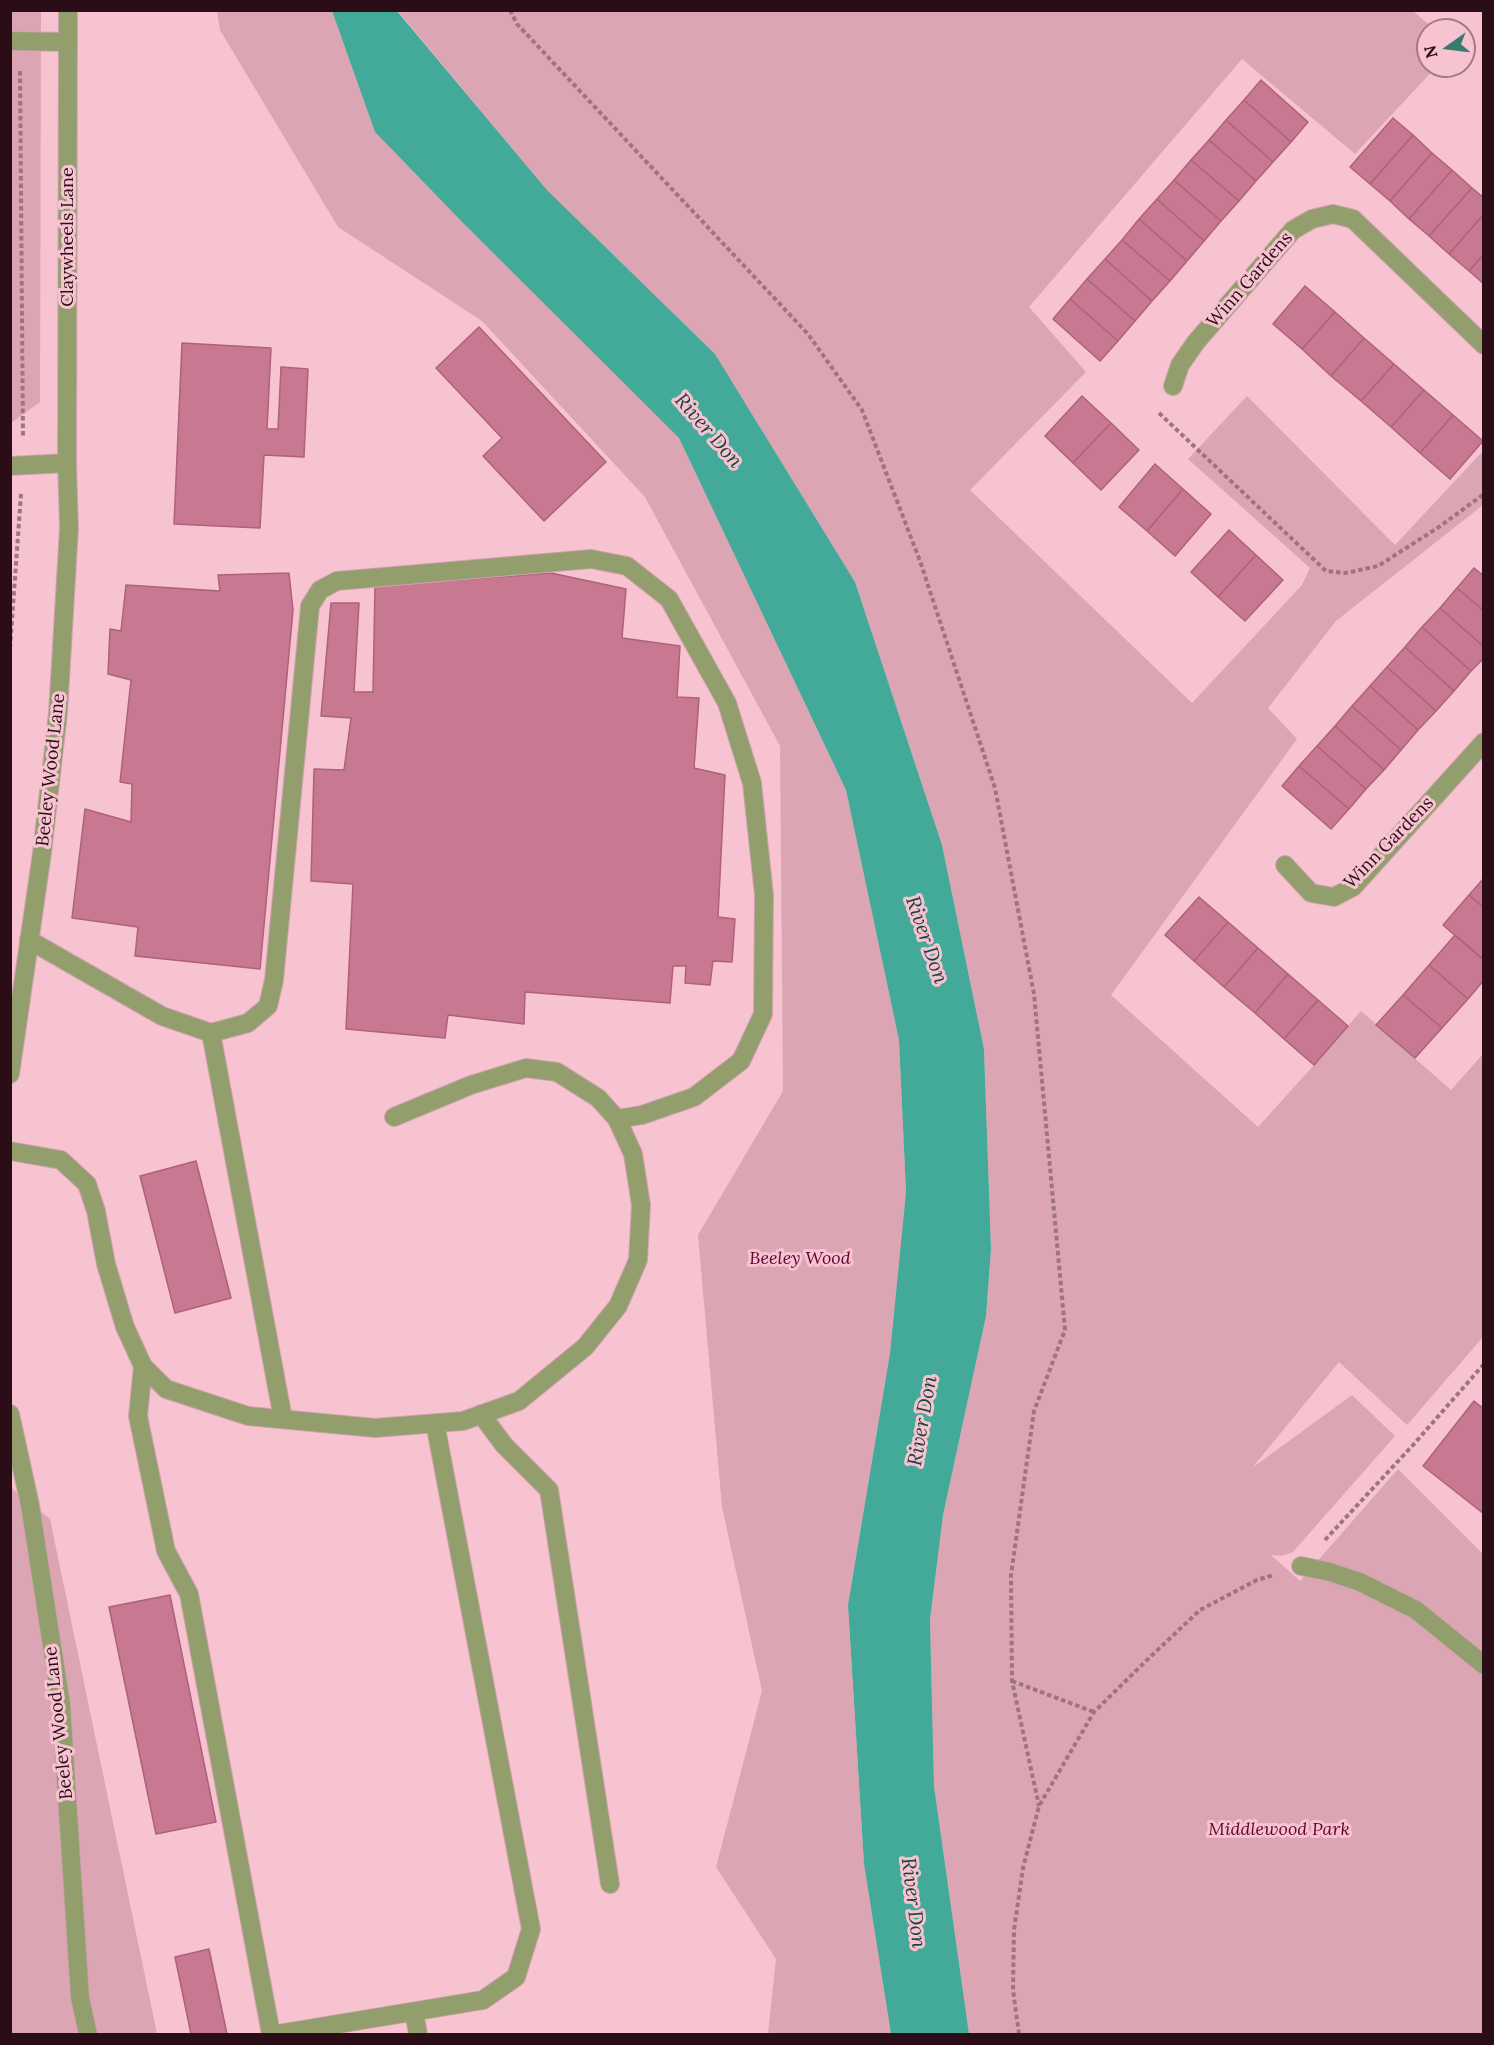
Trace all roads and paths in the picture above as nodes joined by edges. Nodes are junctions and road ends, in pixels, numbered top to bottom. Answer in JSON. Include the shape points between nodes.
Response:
{"nodes":[{"id":1,"x":68,"y":10,"type":"edge"},
{"id":2,"x":510,"y":10,"type":"edge"},
{"id":3,"x":15,"y":41,"type":"edge"},
{"id":4,"x":68,"y":42,"type":"junction"},
{"id":5,"x":1484,"y":345,"type":"edge"},
{"id":6,"x":1173,"y":386,"type":"joint"},
{"id":7,"x":67,"y":463,"type":"junction"},
{"id":8,"x":17,"y":466,"type":"edge"},
{"id":9,"x":1484,"y":494,"type":"edge"},
{"id":10,"x":10,"y":648,"type":"edge"},
{"id":11,"x":1484,"y":742,"type":"edge"},
{"id":12,"x":1285,"y":865,"type":"dead end"},
{"id":13,"x":29,"y":940,"type":"junction"},
{"id":14,"x":211,"y":1033,"type":"junction"},
{"id":15,"x":10,"y":1074,"type":"edge"},
{"id":16,"x":394,"y":1117,"type":"dead end"},
{"id":17,"x":617,"y":1119,"type":"junction"},
{"id":18,"x":10,"y":1151,"type":"edge"},
{"id":19,"x":1484,"y":1364,"type":"edge"},
{"id":20,"x":143,"y":1366,"type":"junction"},
{"id":21,"x":10,"y":1414,"type":"edge"},
{"id":22,"x":481,"y":1414,"type":"junction"},
{"id":23,"x":283,"y":1419,"type":"junction"},
{"id":24,"x":435,"y":1423,"type":"junction"},
{"id":25,"x":1301,"y":1566,"type":"junction"},
{"id":26,"x":1484,"y":1665,"type":"edge"},
{"id":27,"x":1012,"y":1681,"type":"junction"},
{"id":28,"x":1094,"y":1713,"type":"junction"},
{"id":29,"x":1038,"y":1806,"type":"junction"},
{"id":30,"x":610,"y":1884,"type":"dead end"},
{"id":31,"x":414,"y":2012,"type":"junction"},
{"id":32,"x":88,"y":2034,"type":"edge"},
{"id":33,"x":271,"y":2034,"type":"edge"},
{"id":34,"x":278,"y":2034,"type":"edge"},
{"id":35,"x":418,"y":2034,"type":"edge"},
{"id":36,"x":1019,"y":2034,"type":"edge"}],
"edges":[{"from":1,"to":4,"type":"street","name":"Claywheels Lane"},
{"from":2,"to":27,"type":"path","via":[[517,24],[808,334],[861,410],[920,561],[995,788],[1034,994],[1065,1330],[1034,1411],[1011,1575]]},
{"from":3,"to":4,"type":"street"},
{"from":3,"to":8,"type":"path"},
{"from":4,"to":7,"type":"street","name":"Claywheels Lane"},
{"from":5,"to":6,"type":"street","name":"Winn Gardens","via":[[1353,219],[1334,214],[1312,219],[1293,230],[1196,342],[1180,365]]},
{"from":6,"to":9,"type":"path","via":[[1152,406],[1326,571],[1346,573],[1378,566]]},
{"from":7,"to":8,"type":"street"},
{"from":7,"to":13,"type":"street","name":"Beeley Wood Lane","via":[[69,528],[58,713]]},
{"from":8,"to":10,"type":"path"},
{"from":11,"to":12,"type":"street","name":"Winn Gardens","via":[[1353,887],[1334,897],[1311,893]]},
{"from":13,"to":14,"type":"street","via":[[162,1016]]},
{"from":13,"to":15,"type":"street","name":"Beeley Wood Lane"},
{"from":14,"to":17,"type":"street","via":[[248,1023],[268,1006],[274,980],[310,606],[320,590],[337,581],[411,573],[591,559],[618,564],[627,566],[669,599],[727,703],[752,783],[764,907],[763,1014],[741,1061],[694,1097],[642,1115]]},
{"from":14,"to":23,"type":"street"},
{"from":16,"to":17,"type":"street","via":[[471,1084],[526,1068],[557,1072],[598,1098]]},
{"from":17,"to":22,"type":"street","via":[[633,1154],[641,1205],[638,1260],[618,1306],[585,1347],[519,1401]]},
{"from":18,"to":20,"type":"street","via":[[61,1160],[87,1184],[125,1327]]},
{"from":19,"to":25,"type":"path"},
{"from":20,"to":23,"type":"street","via":[[165,1389],[248,1416]]},
{"from":20,"to":33,"type":"street","via":[[138,1416],[166,1551],[189,1594]]},
{"from":21,"to":32,"type":"street","name":"Beeley Wood Lane","via":[[30,1505],[61,1704],[80,1998]]},
{"from":22,"to":24,"type":"street","via":[[463,1421]]},
{"from":22,"to":30,"type":"street","via":[[504,1445],[549,1490]]},
{"from":23,"to":24,"type":"street","via":[[375,1428]]},
{"from":24,"to":31,"type":"street","via":[[531,1929],[516,1977],[500,1989],[483,2000]]},
{"from":25,"to":26,"type":"street","via":[[1360,1582],[1416,1610]]},
{"from":25,"to":28,"type":"path","via":[[1257,1580],[1200,1610]]},
{"from":27,"to":28,"type":"path"},
{"from":27,"to":29,"type":"path"},
{"from":28,"to":29,"type":"path"},
{"from":29,"to":36,"type":"path","via":[[1014,1930],[1013,1990]]},
{"from":31,"to":34,"type":"street"},
{"from":31,"to":35,"type":"street"}]}
